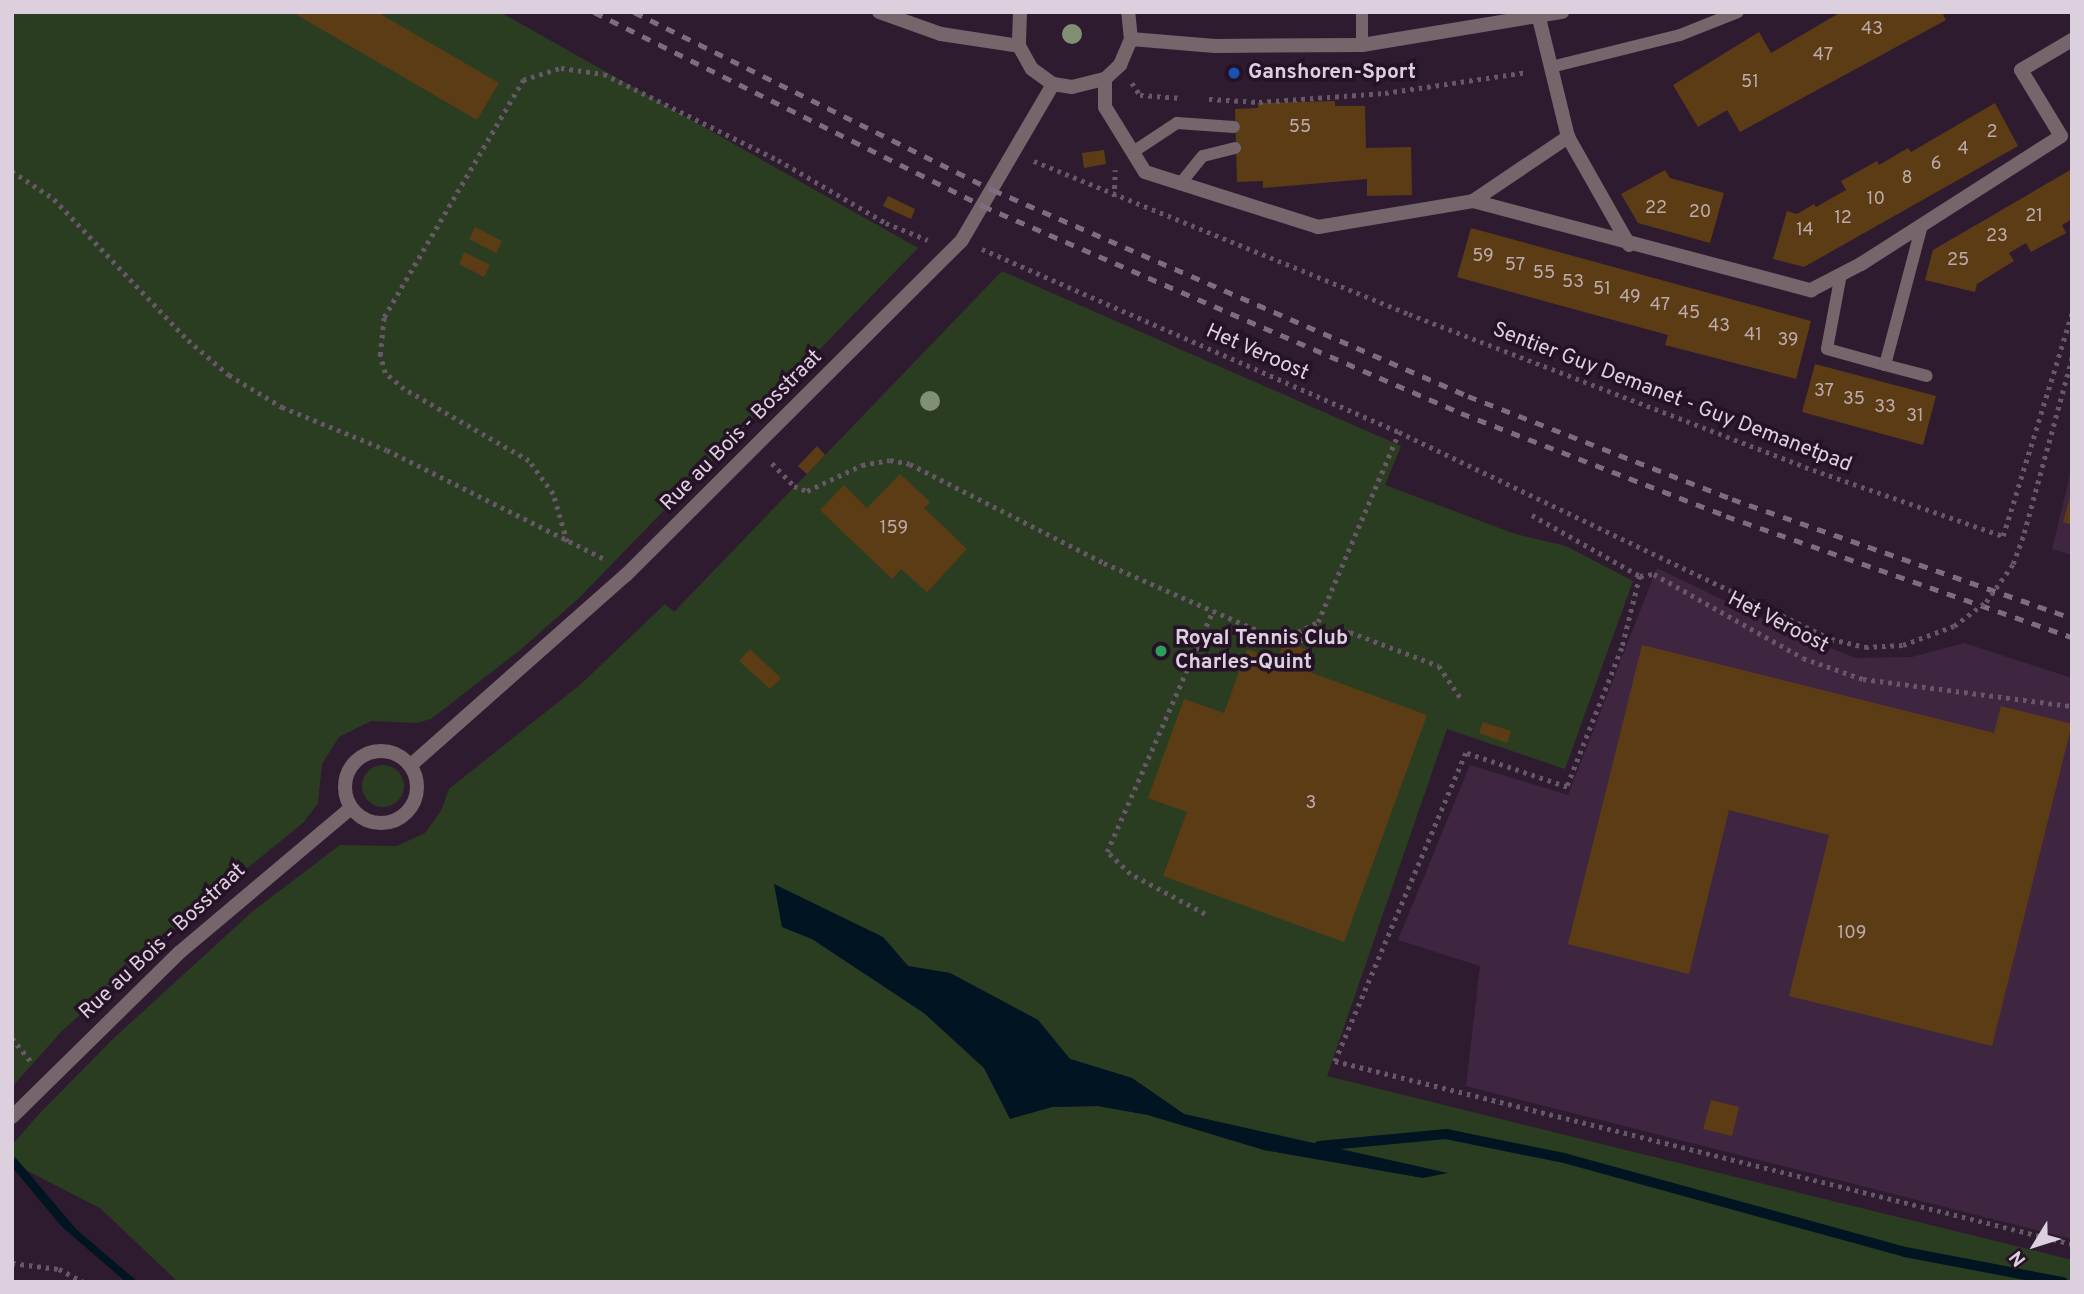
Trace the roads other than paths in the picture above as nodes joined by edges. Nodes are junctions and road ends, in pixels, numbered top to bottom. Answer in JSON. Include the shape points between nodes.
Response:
{"nodes":[{"id":1,"x":879,"y":12,"type":"edge"},
{"id":2,"x":1020,"y":12,"type":"edge"},
{"id":3,"x":1128,"y":12,"type":"edge"},
{"id":4,"x":1363,"y":12,"type":"edge"},
{"id":5,"x":1562,"y":12,"type":"edge"},
{"id":6,"x":1738,"y":12,"type":"edge"},
{"id":7,"x":1539,"y":18,"type":"junction"},
{"id":8,"x":1131,"y":39,"type":"junction"},
{"id":9,"x":2072,"y":40,"type":"edge"},
{"id":10,"x":1019,"y":46,"type":"junction"},
{"id":11,"x":1362,"y":46,"type":"junction"},
{"id":12,"x":1551,"y":67,"type":"junction"},
{"id":13,"x":1104,"y":79,"type":"junction"},
{"id":14,"x":1053,"y":84,"type":"junction"},
{"id":15,"x":1234,"y":127,"type":"dead end"},
{"id":16,"x":1569,"y":136,"type":"junction"},
{"id":17,"x":1235,"y":148,"type":"dead end"},
{"id":18,"x":1133,"y":152,"type":"junction"},
{"id":19,"x":1180,"y":184,"type":"junction"},
{"id":20,"x":1474,"y":201,"type":"junction"},
{"id":21,"x":1922,"y":225,"type":"junction"},
{"id":22,"x":1629,"y":245,"type":"junction"},
{"id":23,"x":1841,"y":274,"type":"junction"},
{"id":24,"x":1885,"y":365,"type":"junction"},
{"id":25,"x":1927,"y":376,"type":"dead end"},
{"id":26,"x":411,"y":765,"type":"junction"},
{"id":27,"x":351,"y":808,"type":"junction"},
{"id":28,"x":12,"y":1117,"type":"edge"}],
"edges":[{"from":1,"to":10,"type":"street","via":[[941,34]]},
{"from":2,"to":10,"type":"street"},
{"from":3,"to":8,"type":"street"},
{"from":4,"to":11,"type":"lane"},
{"from":5,"to":7,"type":"street"},
{"from":6,"to":12,"type":"lane","via":[[1680,35]]},
{"from":7,"to":11,"type":"street"},
{"from":7,"to":12,"type":"street"},
{"from":8,"to":11,"type":"street","via":[[1214,46]]},
{"from":8,"to":13,"type":"street","via":[[1120,65]]},
{"from":9,"to":21,"type":"street","via":[[2021,70],[2061,136]]},
{"from":10,"to":14,"type":"street","via":[[1032,69]]},
{"from":12,"to":16,"type":"street"},
{"from":13,"to":14,"type":"street","via":[[1072,88]]},
{"from":13,"to":18,"type":"street","via":[[1105,107]]},
{"from":14,"to":26,"type":"street","name":"Rue au Bois - Bosstraat","via":[[957,245],[626,575]]},
{"from":15,"to":18,"type":"lane","via":[[1177,123]]},
{"from":16,"to":20,"type":"street"},
{"from":16,"to":22,"type":"street"},
{"from":17,"to":19,"type":"lane","via":[[1203,156]]},
{"from":18,"to":19,"type":"street","via":[[1146,172]]},
{"from":19,"to":20,"type":"street","via":[[1318,227]]},
{"from":20,"to":22,"type":"street"},
{"from":21,"to":23,"type":"street"},
{"from":21,"to":24,"type":"lane"},
{"from":22,"to":23,"type":"street","via":[[1811,290]]},
{"from":23,"to":24,"type":"lane","via":[[1827,349]]},
{"from":24,"to":25,"type":"lane"},
{"from":26,"to":27,"type":"street","via":[[395,753],[360,757],[349,770],[345,793]]},
{"from":26,"to":27,"type":"street","via":[[418,785],[407,813],[378,824]]},
{"from":27,"to":28,"type":"street","name":"Rue au Bois - Bosstraat","via":[[180,951]]}]}
